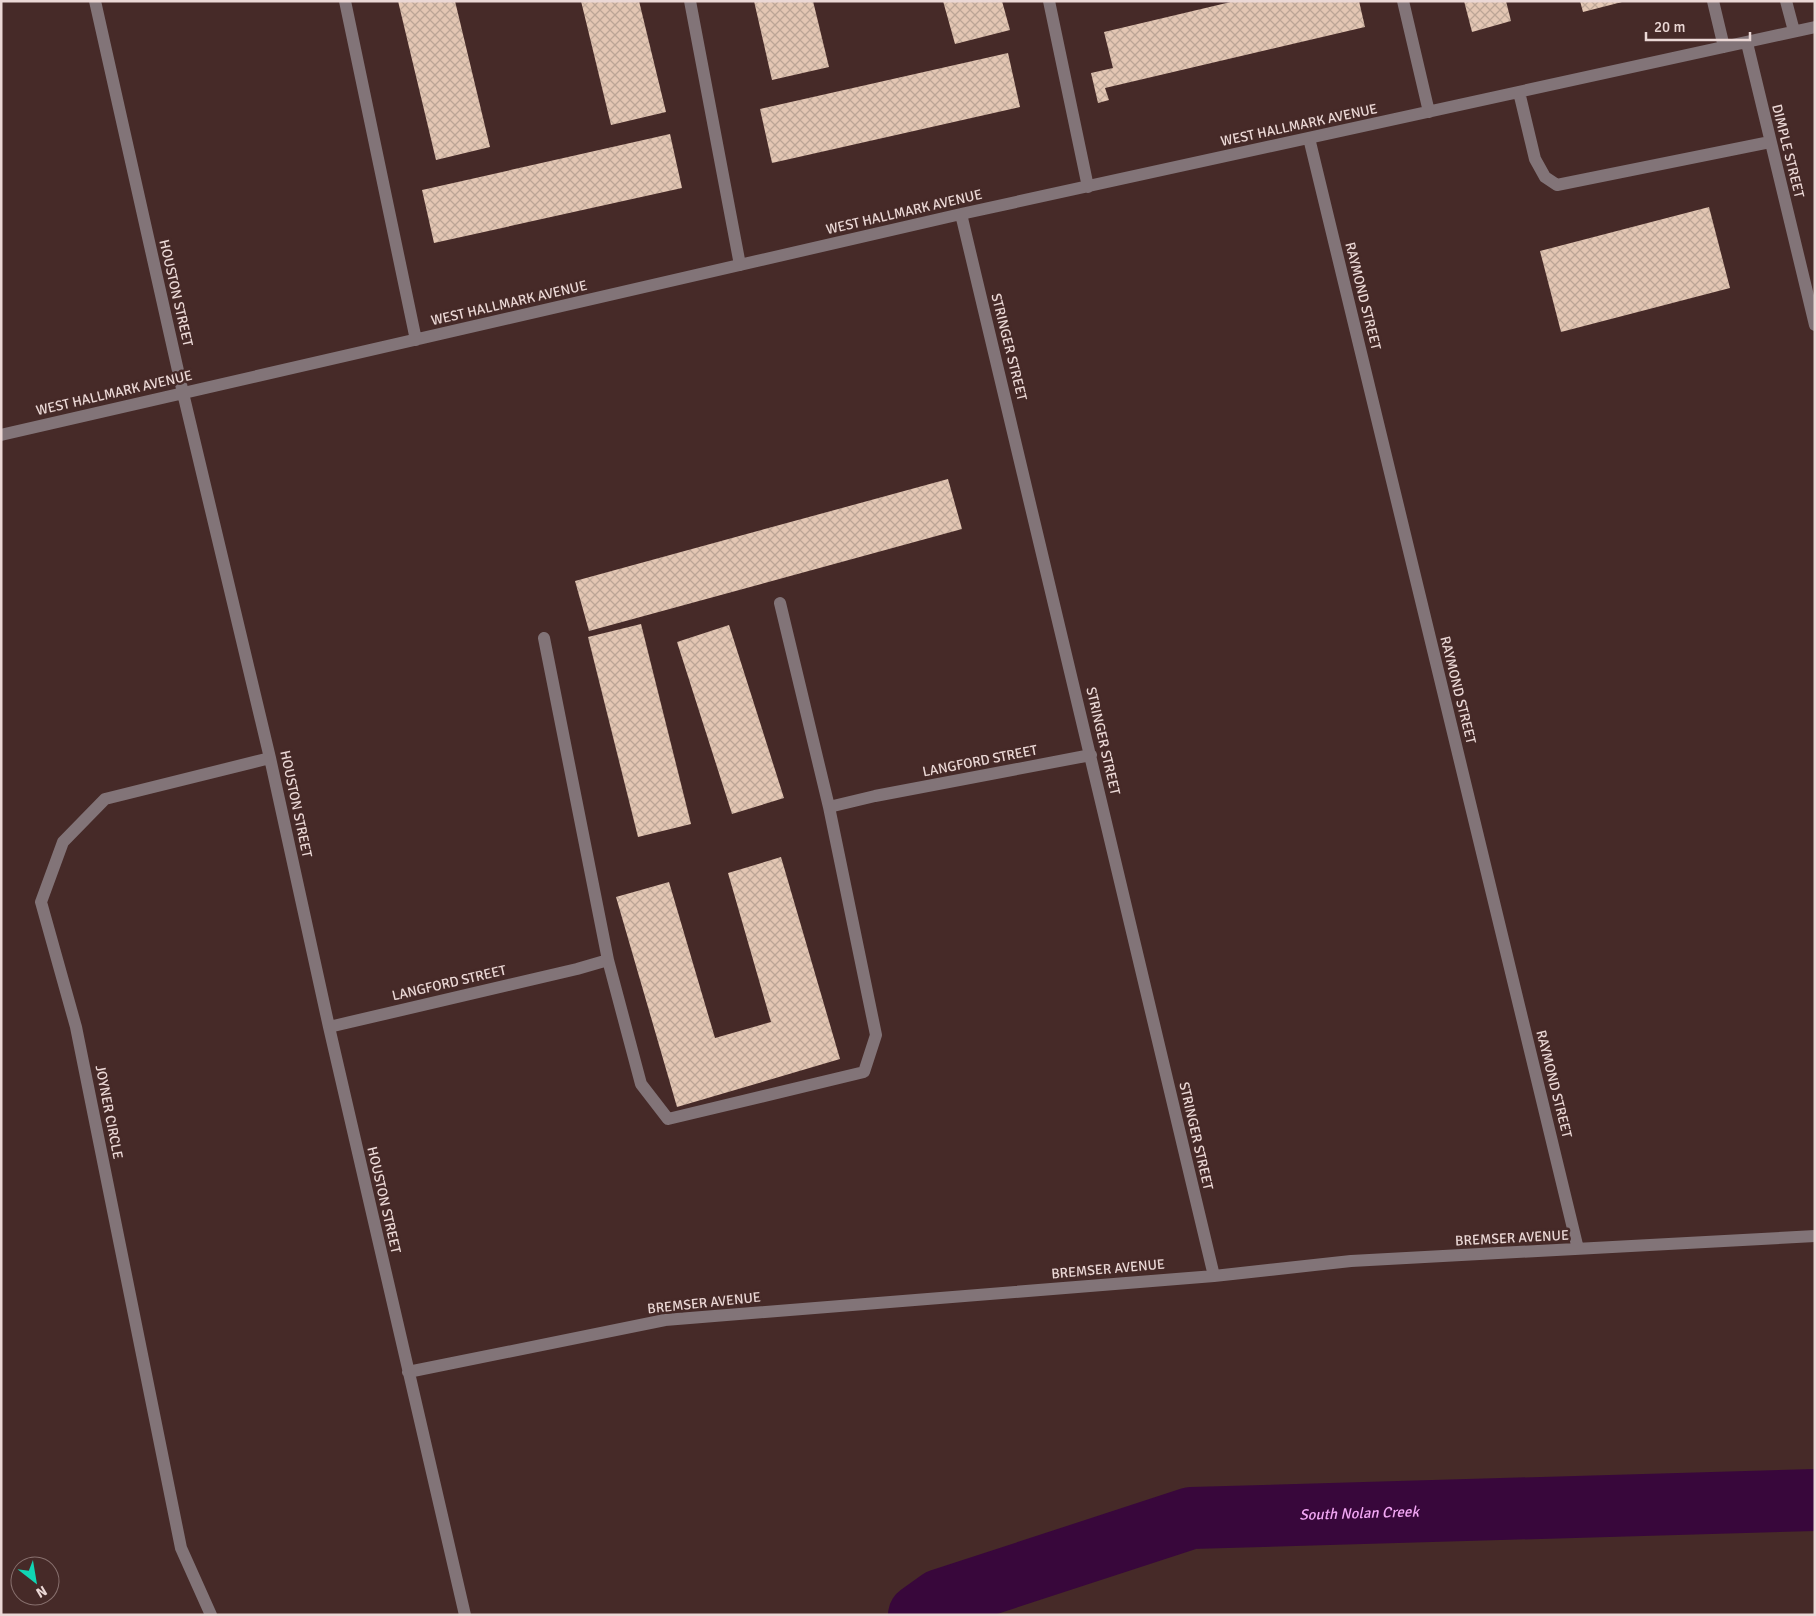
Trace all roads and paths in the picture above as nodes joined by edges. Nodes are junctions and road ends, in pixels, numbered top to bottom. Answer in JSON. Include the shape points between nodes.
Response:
{"nodes":[{"id":1,"x":95,"y":1,"type":"edge"},
{"id":2,"x":345,"y":1,"type":"edge"},
{"id":3,"x":690,"y":1,"type":"edge"},
{"id":4,"x":1050,"y":1,"type":"edge"},
{"id":5,"x":1403,"y":1,"type":"edge"},
{"id":6,"x":1713,"y":1,"type":"edge"},
{"id":7,"x":1786,"y":1,"type":"edge"},
{"id":8,"x":1815,"y":27,"type":"edge"},
{"id":9,"x":1794,"y":31,"type":"junction"},
{"id":10,"x":1747,"y":43,"type":"junction"},
{"id":11,"x":1724,"y":47,"type":"junction"},
{"id":12,"x":1519,"y":92,"type":"junction"},
{"id":13,"x":1429,"y":112,"type":"junction"},
{"id":14,"x":1309,"y":138,"type":"junction"},
{"id":15,"x":1770,"y":142,"type":"junction"},
{"id":16,"x":1088,"y":187,"type":"junction"},
{"id":17,"x":961,"y":214,"type":"junction"},
{"id":18,"x":740,"y":265,"type":"junction"},
{"id":19,"x":1815,"y":325,"type":"edge"},
{"id":20,"x":416,"y":340,"type":"junction"},
{"id":21,"x":183,"y":393,"type":"junction"},
{"id":22,"x":1,"y":435,"type":"edge"},
{"id":23,"x":780,"y":602,"type":"dead end"},
{"id":24,"x":544,"y":638,"type":"dead end"},
{"id":25,"x":1091,"y":755,"type":"junction"},
{"id":26,"x":270,"y":758,"type":"junction"},
{"id":27,"x":829,"y":807,"type":"junction"},
{"id":28,"x":608,"y":960,"type":"junction"},
{"id":29,"x":329,"y":1027,"type":"junction"},
{"id":30,"x":1815,"y":1236,"type":"edge"},
{"id":31,"x":1578,"y":1249,"type":"junction"},
{"id":32,"x":1214,"y":1276,"type":"junction"},
{"id":33,"x":408,"y":1372,"type":"junction"},
{"id":34,"x":211,"y":1615,"type":"edge"},
{"id":35,"x":465,"y":1615,"type":"edge"}],
"edges":[{"from":1,"to":21,"type":"street","name":"HOUSTON STREET"},
{"from":2,"to":20,"type":"street"},
{"from":3,"to":18,"type":"street"},
{"from":4,"to":16,"type":"street"},
{"from":5,"to":13,"type":"street"},
{"from":6,"to":11,"type":"street"},
{"from":7,"to":9,"type":"street"},
{"from":8,"to":9,"type":"street","name":"WEST HALLMARK AVENUE"},
{"from":9,"to":10,"type":"street","name":"WEST HALLMARK AVENUE"},
{"from":10,"to":11,"type":"street","name":"WEST HALLMARK AVENUE"},
{"from":10,"to":15,"type":"street","name":"DIMPLE STREET"},
{"from":11,"to":12,"type":"street","name":"WEST HALLMARK AVENUE"},
{"from":12,"to":13,"type":"street","name":"WEST HALLMARK AVENUE"},
{"from":12,"to":15,"type":"street","via":[[1536,159],[1545,177],[1557,184]]},
{"from":13,"to":14,"type":"street","name":"WEST HALLMARK AVENUE"},
{"from":14,"to":16,"type":"street","name":"WEST HALLMARK AVENUE"},
{"from":14,"to":31,"type":"street","name":"RAYMOND STREET"},
{"from":15,"to":19,"type":"street","name":"DIMPLE STREET"},
{"from":16,"to":17,"type":"street","name":"WEST HALLMARK AVENUE"},
{"from":17,"to":18,"type":"street","name":"WEST HALLMARK AVENUE"},
{"from":17,"to":25,"type":"street","name":"STRINGER STREET"},
{"from":18,"to":20,"type":"street","name":"WEST HALLMARK AVENUE"},
{"from":20,"to":21,"type":"street","name":"WEST HALLMARK AVENUE"},
{"from":21,"to":22,"type":"street","name":"WEST HALLMARK AVENUE"},
{"from":21,"to":26,"type":"street","name":"HOUSTON STREET"},
{"from":23,"to":27,"type":"street"},
{"from":24,"to":28,"type":"street"},
{"from":25,"to":27,"type":"street","name":"LANGFORD STREET"},
{"from":25,"to":32,"type":"street","name":"STRINGER STREET"},
{"from":26,"to":29,"type":"street","name":"HOUSTON STREET"},
{"from":26,"to":34,"type":"street","name":"JOYNER CIRCLE","via":[[105,799],[63,842],[41,902],[76,1027],[182,1548]]},
{"from":27,"to":28,"type":"street","via":[[876,1035],[864,1072],[668,1119],[641,1084]]},
{"from":28,"to":29,"type":"street","name":"LANGFORD STREET"},
{"from":29,"to":33,"type":"street","name":"HOUSTON STREET"},
{"from":30,"to":31,"type":"street","name":"BREMSER AVENUE"},
{"from":31,"to":32,"type":"street","name":"BREMSER AVENUE","via":[[1351,1261]]},
{"from":32,"to":33,"type":"street","name":"BREMSER AVENUE","via":[[665,1320]]},
{"from":33,"to":35,"type":"street","name":"HOUSTON STREET"}]}
